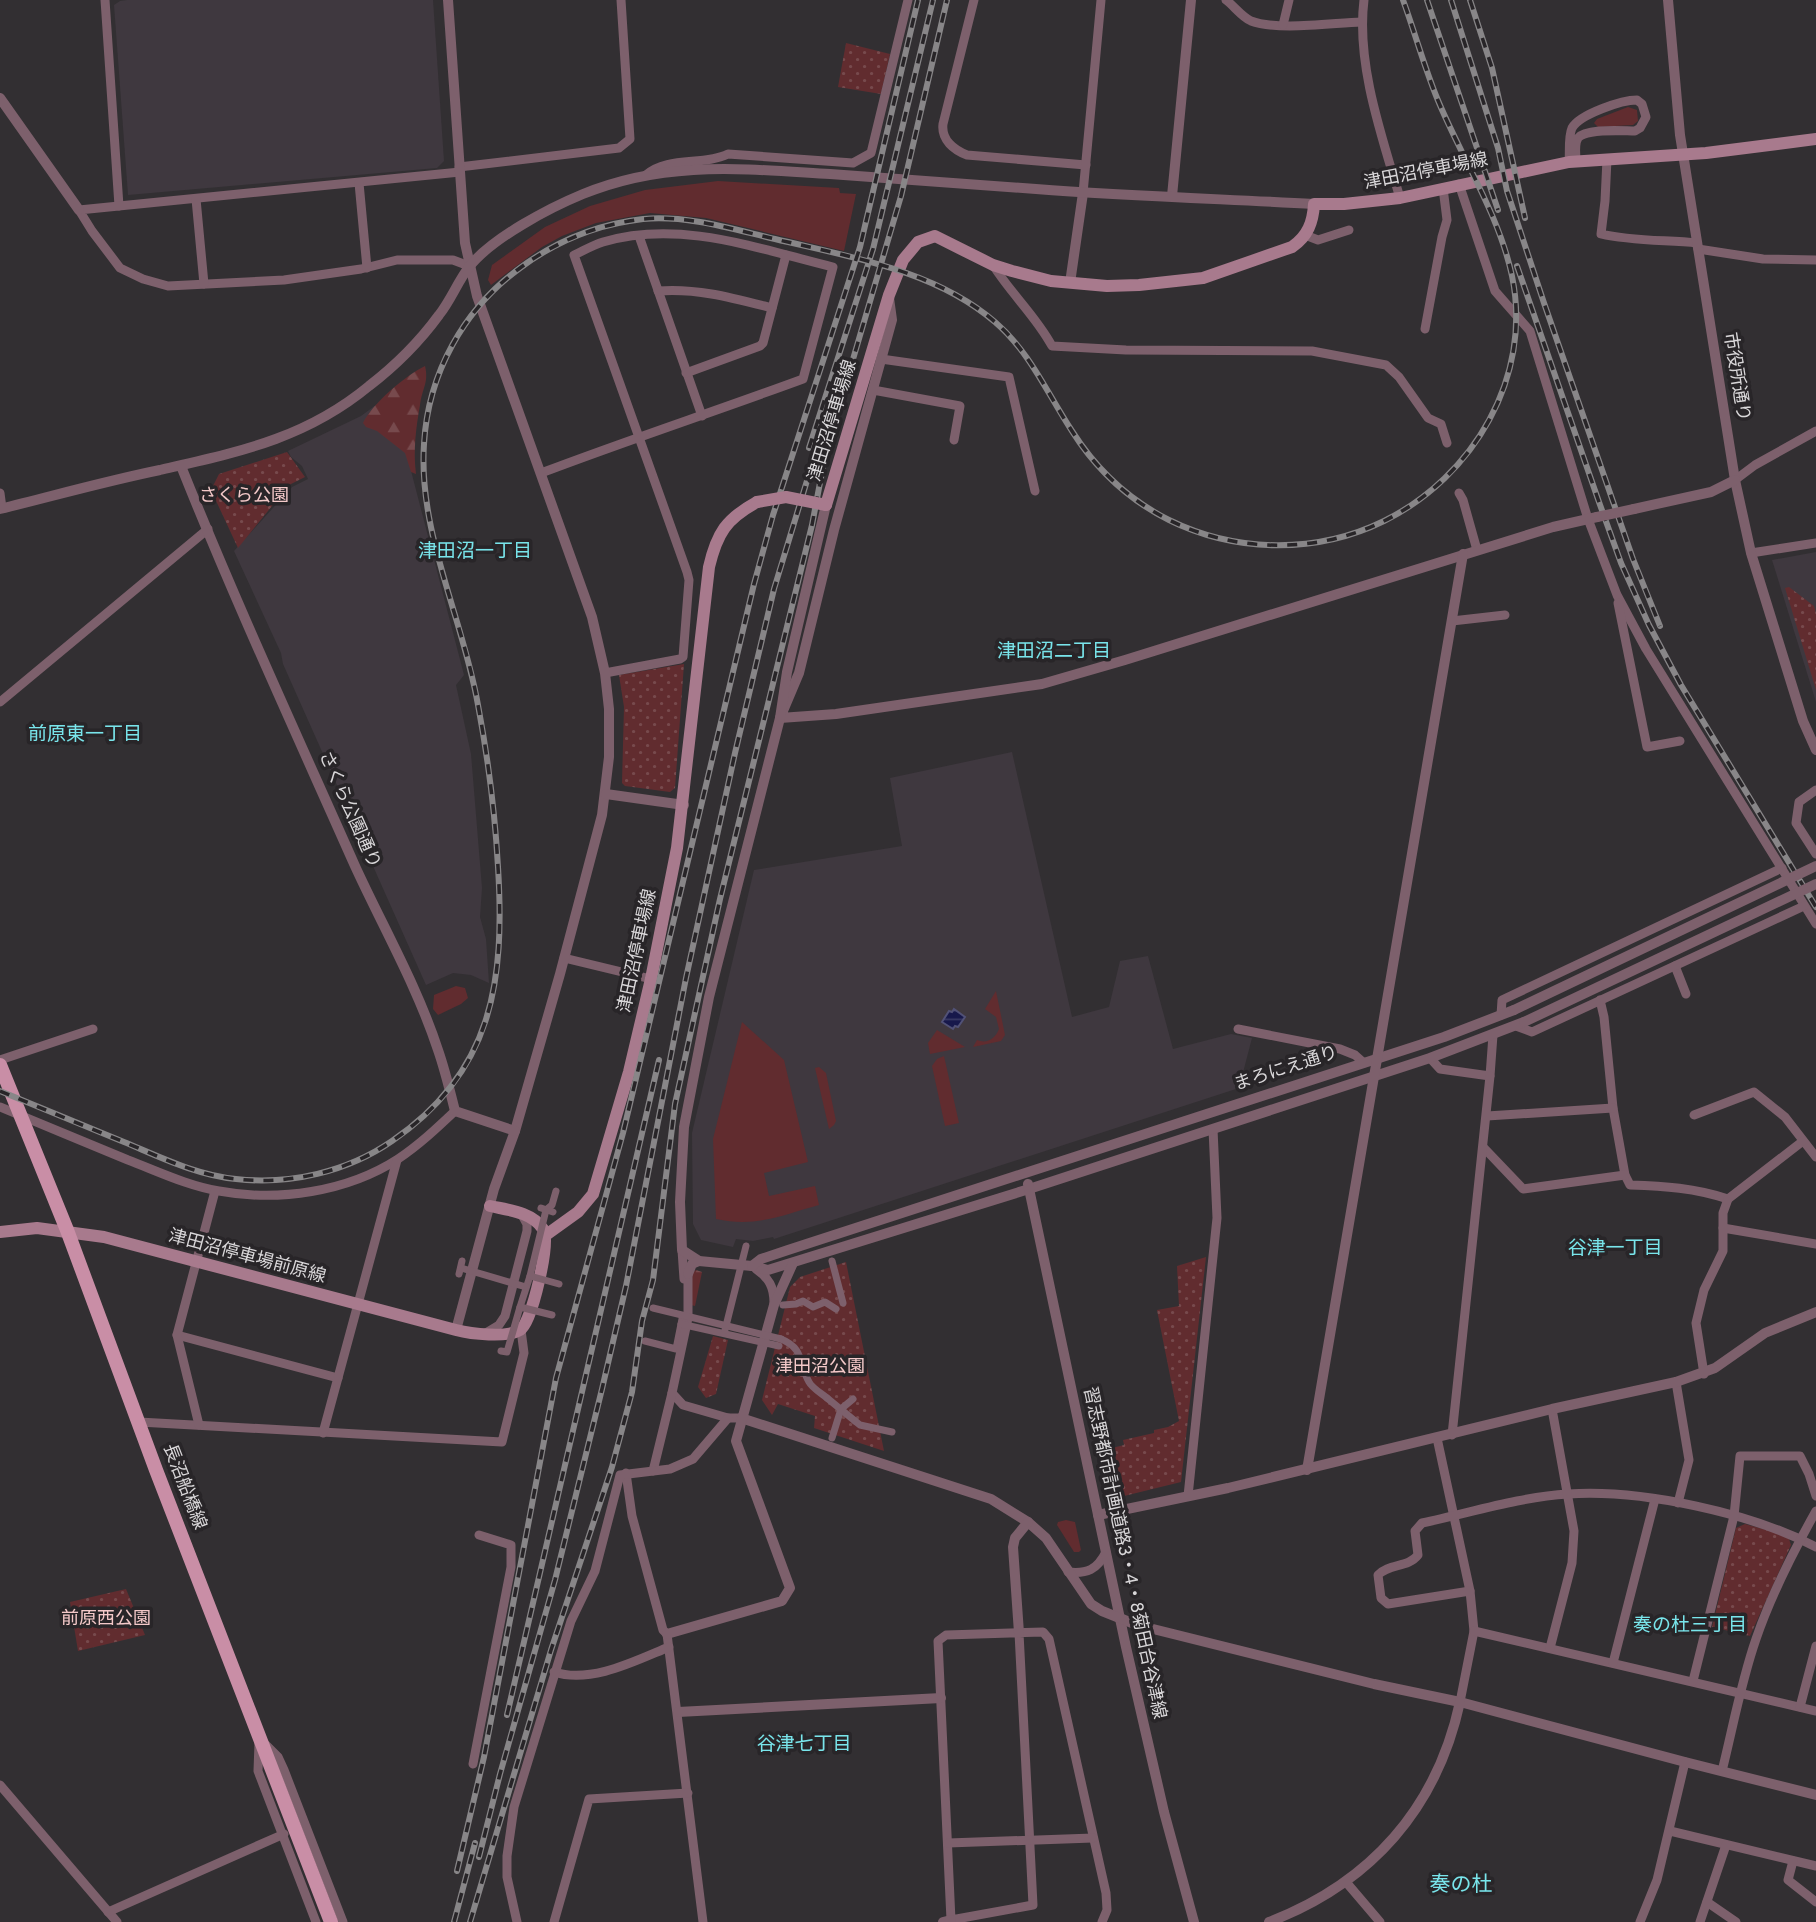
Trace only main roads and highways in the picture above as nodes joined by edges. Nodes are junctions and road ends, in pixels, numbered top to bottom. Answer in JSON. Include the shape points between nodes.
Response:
{"nodes":[{"id":1,"x":1816,"y":139,"type":"edge"},
{"id":2,"x":0,"y":1063,"type":"edge"},
{"id":3,"x":490,"y":1206,"type":"road end"},
{"id":4,"x":67,"y":1230,"type":"junction"},
{"id":5,"x":0,"y":1232,"type":"edge"},
{"id":6,"x":546,"y":1235,"type":"junction"},
{"id":7,"x":331,"y":1922,"type":"edge"}],
"edges":[{"from":1,"to":6,"type":"main road","name":"津田沼停車場線","bridge":true,"via":[[1683,155],[1572,161],[1400,198],[1314,204],[1313,218],[1300,241],[1279,253],[1203,278],[1139,285],[1051,281],[993,265],[935,236],[918,242],[903,260],[889,295],[826,505],[771,498],[732,517],[715,544],[684,805],[629,1072],[597,1186],[578,1212]]},
{"from":2,"to":4,"type":"main road","name":"長沼船橋線"},
{"from":3,"to":6,"type":"main road","via":[[521,1213]]},
{"from":4,"to":5,"type":"main road","name":"津田沼停車場前原線"},
{"from":4,"to":6,"type":"main road","name":"津田沼停車場前原線","via":[[482,1335],[520,1330],[529,1316]]},
{"from":4,"to":7,"type":"main road","name":"長沼船橋線"}]}
